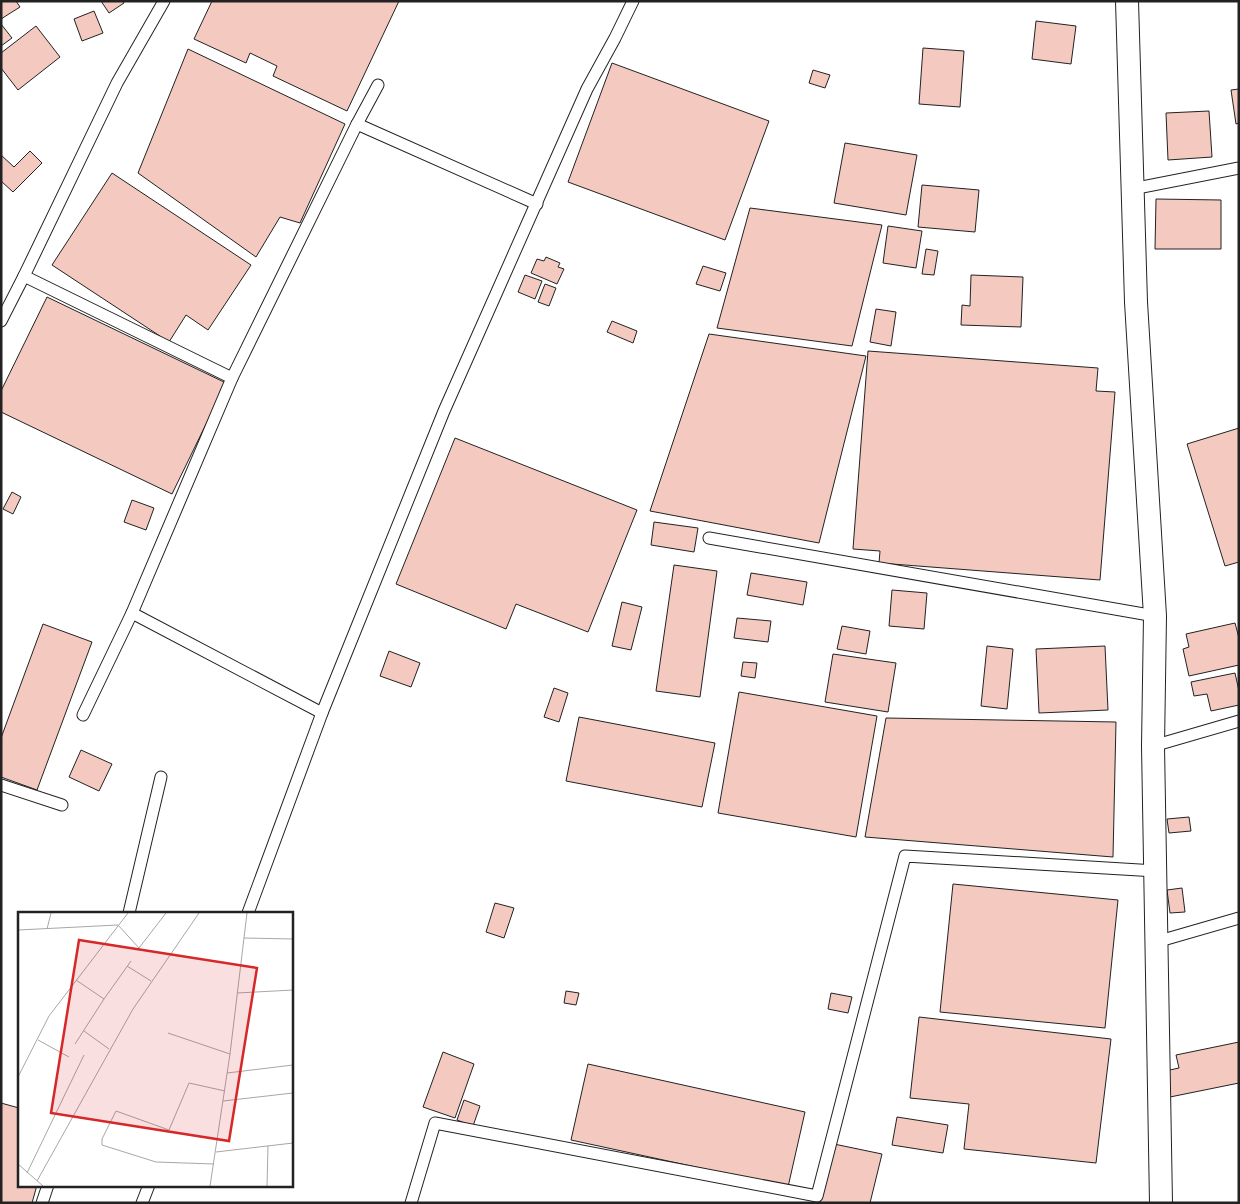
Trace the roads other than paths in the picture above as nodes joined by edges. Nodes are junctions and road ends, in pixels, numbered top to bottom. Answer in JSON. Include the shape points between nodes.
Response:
{"nodes":[{"id":1,"x":164,"y":1,"type":"edge"},
{"id":2,"x":633,"y":1,"type":"edge"},
{"id":3,"x":1126,"y":1,"type":"edge"},
{"id":4,"x":378,"y":85,"type":"dead end"},
{"id":5,"x":357,"y":124,"type":"junction"},
{"id":6,"x":1239,"y":168,"type":"edge"},
{"id":7,"x":1132,"y":189,"type":"junction"},
{"id":8,"x":537,"y":204,"type":"junction"},
{"id":9,"x":24,"y":276,"type":"junction"},
{"id":10,"x":1,"y":320,"type":"edge"},
{"id":11,"x":232,"y":378,"type":"junction"},
{"id":12,"x":709,"y":538,"type":"dead end"},
{"id":13,"x":132,"y":613,"type":"junction"},
{"id":14,"x":1155,"y":616,"type":"junction"},
{"id":15,"x":322,"y":712,"type":"junction"},
{"id":16,"x":83,"y":715,"type":"dead end"},
{"id":17,"x":1239,"y":721,"type":"edge"},
{"id":18,"x":1153,"y":746,"type":"junction"},
{"id":19,"x":161,"y":777,"type":"dead end"},
{"id":20,"x":1,"y":785,"type":"edge"},
{"id":21,"x":62,"y":805,"type":"dead end"},
{"id":22,"x":1156,"y":871,"type":"junction"},
{"id":23,"x":129,"y":912,"type":"edge"},
{"id":24,"x":248,"y":912,"type":"edge"},
{"id":25,"x":1239,"y":918,"type":"edge"},
{"id":26,"x":1156,"y":942,"type":"junction"},
{"id":27,"x":48,"y":1186,"type":"edge"},
{"id":28,"x":149,"y":1186,"type":"edge"},
{"id":29,"x":42,"y":1203,"type":"edge"},
{"id":30,"x":142,"y":1203,"type":"edge"},
{"id":31,"x":411,"y":1203,"type":"edge"},
{"id":32,"x":1161,"y":1203,"type":"edge"}],
"edges":[{"from":1,"to":9,"type":"lane","via":[[117,83]]},
{"from":2,"to":8,"type":"lane","via":[[587,89]]},
{"from":3,"to":7,"type":"street"},
{"from":4,"to":5,"type":"lane"},
{"from":5,"to":8,"type":"lane"},
{"from":5,"to":11,"type":"lane"},
{"from":6,"to":7,"type":"lane"},
{"from":7,"to":14,"type":"street","via":[[1136,312]]},
{"from":8,"to":15,"type":"lane","via":[[444,411]]},
{"from":9,"to":10,"type":"lane"},
{"from":9,"to":11,"type":"lane"},
{"from":11,"to":13,"type":"lane"},
{"from":12,"to":14,"type":"lane"},
{"from":13,"to":15,"type":"lane"},
{"from":13,"to":16,"type":"lane"},
{"from":14,"to":18,"type":"street"},
{"from":15,"to":24,"type":"lane"},
{"from":17,"to":18,"type":"lane"},
{"from":18,"to":22,"type":"street"},
{"from":19,"to":23,"type":"lane"},
{"from":20,"to":21,"type":"lane"},
{"from":22,"to":26,"type":"street"},
{"from":22,"to":31,"type":"lane","via":[[904,856],[817,1196],[435,1122]]},
{"from":25,"to":26,"type":"lane"},
{"from":26,"to":32,"type":"street"},
{"from":27,"to":29,"type":"lane"},
{"from":28,"to":30,"type":"lane"}]}
